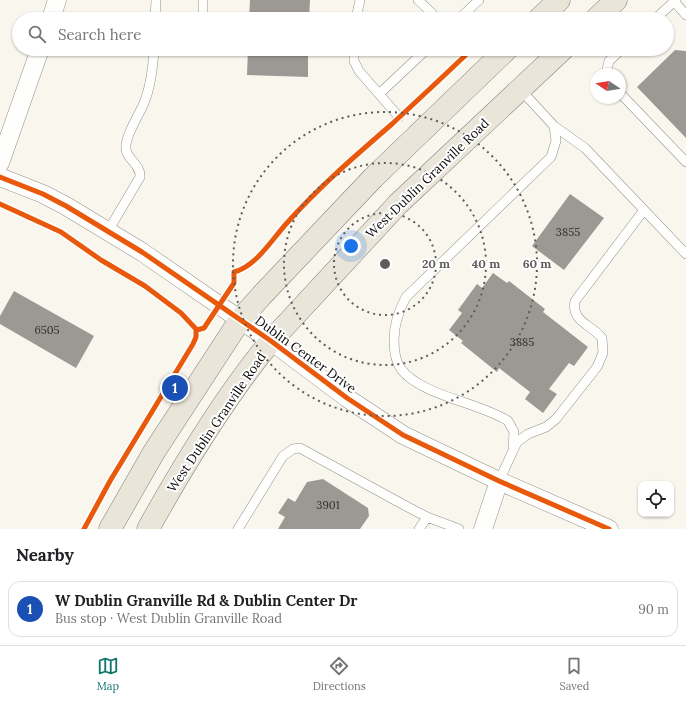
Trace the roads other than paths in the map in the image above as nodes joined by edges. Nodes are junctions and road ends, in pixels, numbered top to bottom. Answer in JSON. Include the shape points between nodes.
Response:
{"nodes":[{"id":1,"x":57,"y":0,"type":"edge"},
{"id":2,"x":156,"y":0,"type":"edge"},
{"id":3,"x":203,"y":0,"type":"edge"},
{"id":4,"x":360,"y":0,"type":"edge"},
{"id":5,"x":418,"y":0,"type":"edge"},
{"id":6,"x":479,"y":0,"type":"edge"},
{"id":7,"x":557,"y":0,"type":"edge"},
{"id":8,"x":616,"y":0,"type":"edge"},
{"id":9,"x":674,"y":1,"type":"edge"},
{"id":10,"x":53,"y":12,"type":"edge"},
{"id":11,"x":155,"y":12,"type":"edge"},
{"id":12,"x":202,"y":12,"type":"edge"},
{"id":13,"x":357,"y":12,"type":"edge"},
{"id":14,"x":431,"y":12,"type":"edge"},
{"id":15,"x":466,"y":12,"type":"edge"},
{"id":16,"x":546,"y":12,"type":"edge"},
{"id":17,"x":603,"y":12,"type":"edge"},
{"id":18,"x":662,"y":12,"type":"edge"},
{"id":19,"x":686,"y":15,"type":"edge"},
{"id":20,"x":38,"y":56,"type":"edge"},
{"id":21,"x":153,"y":56,"type":"edge"},
{"id":22,"x":354,"y":56,"type":"edge"},
{"id":23,"x":420,"y":56,"type":"edge"},
{"id":24,"x":500,"y":56,"type":"edge"},
{"id":25,"x":555,"y":56,"type":"edge"},
{"id":26,"x":614,"y":56,"type":"edge"},
{"id":27,"x":607,"y":68,"type":"edge"},
{"id":28,"x":520,"y":89,"type":"junction"},
{"id":29,"x":379,"y":94,"type":"junction"},
{"id":30,"x":626,"y":100,"type":"edge"},
{"id":31,"x":399,"y":117,"type":"dead end"},
{"id":32,"x":554,"y":126,"type":"junction"},
{"id":33,"x":686,"y":162,"type":"edge"},
{"id":34,"x":0,"y":163,"type":"edge"},
{"id":35,"x":0,"y":177,"type":"edge"},
{"id":36,"x":644,"y":210,"type":"junction"},
{"id":37,"x":108,"y":231,"type":"junction"},
{"id":38,"x":686,"y":254,"type":"edge"},
{"id":39,"x":240,"y":320,"type":"junction"},
{"id":40,"x":271,"y":341,"type":"junction"},
{"id":41,"x":514,"y":449,"type":"junction"},
{"id":42,"x":499,"y":481,"type":"junction"},
{"id":43,"x":426,"y":517,"type":"junction"},
{"id":44,"x":110,"y":529,"type":"edge"},
{"id":45,"x":148,"y":529,"type":"edge"},
{"id":46,"x":238,"y":529,"type":"edge"},
{"id":47,"x":419,"y":529,"type":"edge"},
{"id":48,"x":459,"y":529,"type":"edge"},
{"id":49,"x":483,"y":529,"type":"edge"},
{"id":50,"x":609,"y":529,"type":"edge"}],
"edges":[{"from":1,"to":10,"type":"street"},
{"from":2,"to":11,"type":"lane"},
{"from":3,"to":12,"type":"lane"},
{"from":4,"to":13,"type":"lane"},
{"from":5,"to":14,"type":"lane"},
{"from":6,"to":15,"type":"lane"},
{"from":7,"to":16,"type":"main road"},
{"from":8,"to":17,"type":"main road"},
{"from":9,"to":18,"type":"lane"},
{"from":9,"to":19,"type":"lane"},
{"from":20,"to":34,"type":"street"},
{"from":21,"to":37,"type":"lane","via":[[146,97],[125,147],[129,157],[139,167],[140,177]]},
{"from":22,"to":29,"type":"lane","via":[[356,67]]},
{"from":23,"to":29,"type":"lane"},
{"from":24,"to":39,"type":"main road","via":[[373,178]]},
{"from":25,"to":28,"type":"main road","name":"West Dublin Granville Road"},
{"from":26,"to":27,"type":"lane","via":[[609,61]]},
{"from":28,"to":32,"type":"lane"},
{"from":28,"to":40,"type":"main road","name":"West Dublin Granville Road","via":[[398,204]]},
{"from":29,"to":31,"type":"lane"},
{"from":30,"to":33,"type":"lane"},
{"from":32,"to":36,"type":"lane","via":[[585,148]]},
{"from":32,"to":41,"type":"lane","via":[[556,141],[551,157],[410,293],[398,315],[394,336],[395,356],[402,371],[424,386],[508,421],[514,432]]},
{"from":35,"to":37,"type":"street","name":"Dublin Center Drive","via":[[43,194]]},
{"from":36,"to":38,"type":"lane"},
{"from":36,"to":41,"type":"lane","via":[[575,301],[576,316],[602,338],[604,348],[600,363],[556,419],[546,427],[522,437]]},
{"from":37,"to":39,"type":"street","name":"Dublin Center Drive"},
{"from":39,"to":40,"type":"street","name":"Dublin Center Drive"},
{"from":39,"to":44,"type":"main road","via":[[154,452]]},
{"from":40,"to":42,"type":"street","name":"Dublin Center Drive","via":[[347,398],[398,432]]},
{"from":40,"to":45,"type":"main road","name":"West Dublin Granville Road","via":[[254,361],[215,419]]},
{"from":41,"to":42,"type":"lane"},
{"from":42,"to":49,"type":"street"},
{"from":42,"to":50,"type":"street","name":"Dublin Center Drive"},
{"from":43,"to":46,"type":"lane","via":[[307,451],[296,448],[283,456]]},
{"from":43,"to":47,"type":"lane"},
{"from":43,"to":48,"type":"lane"}]}
